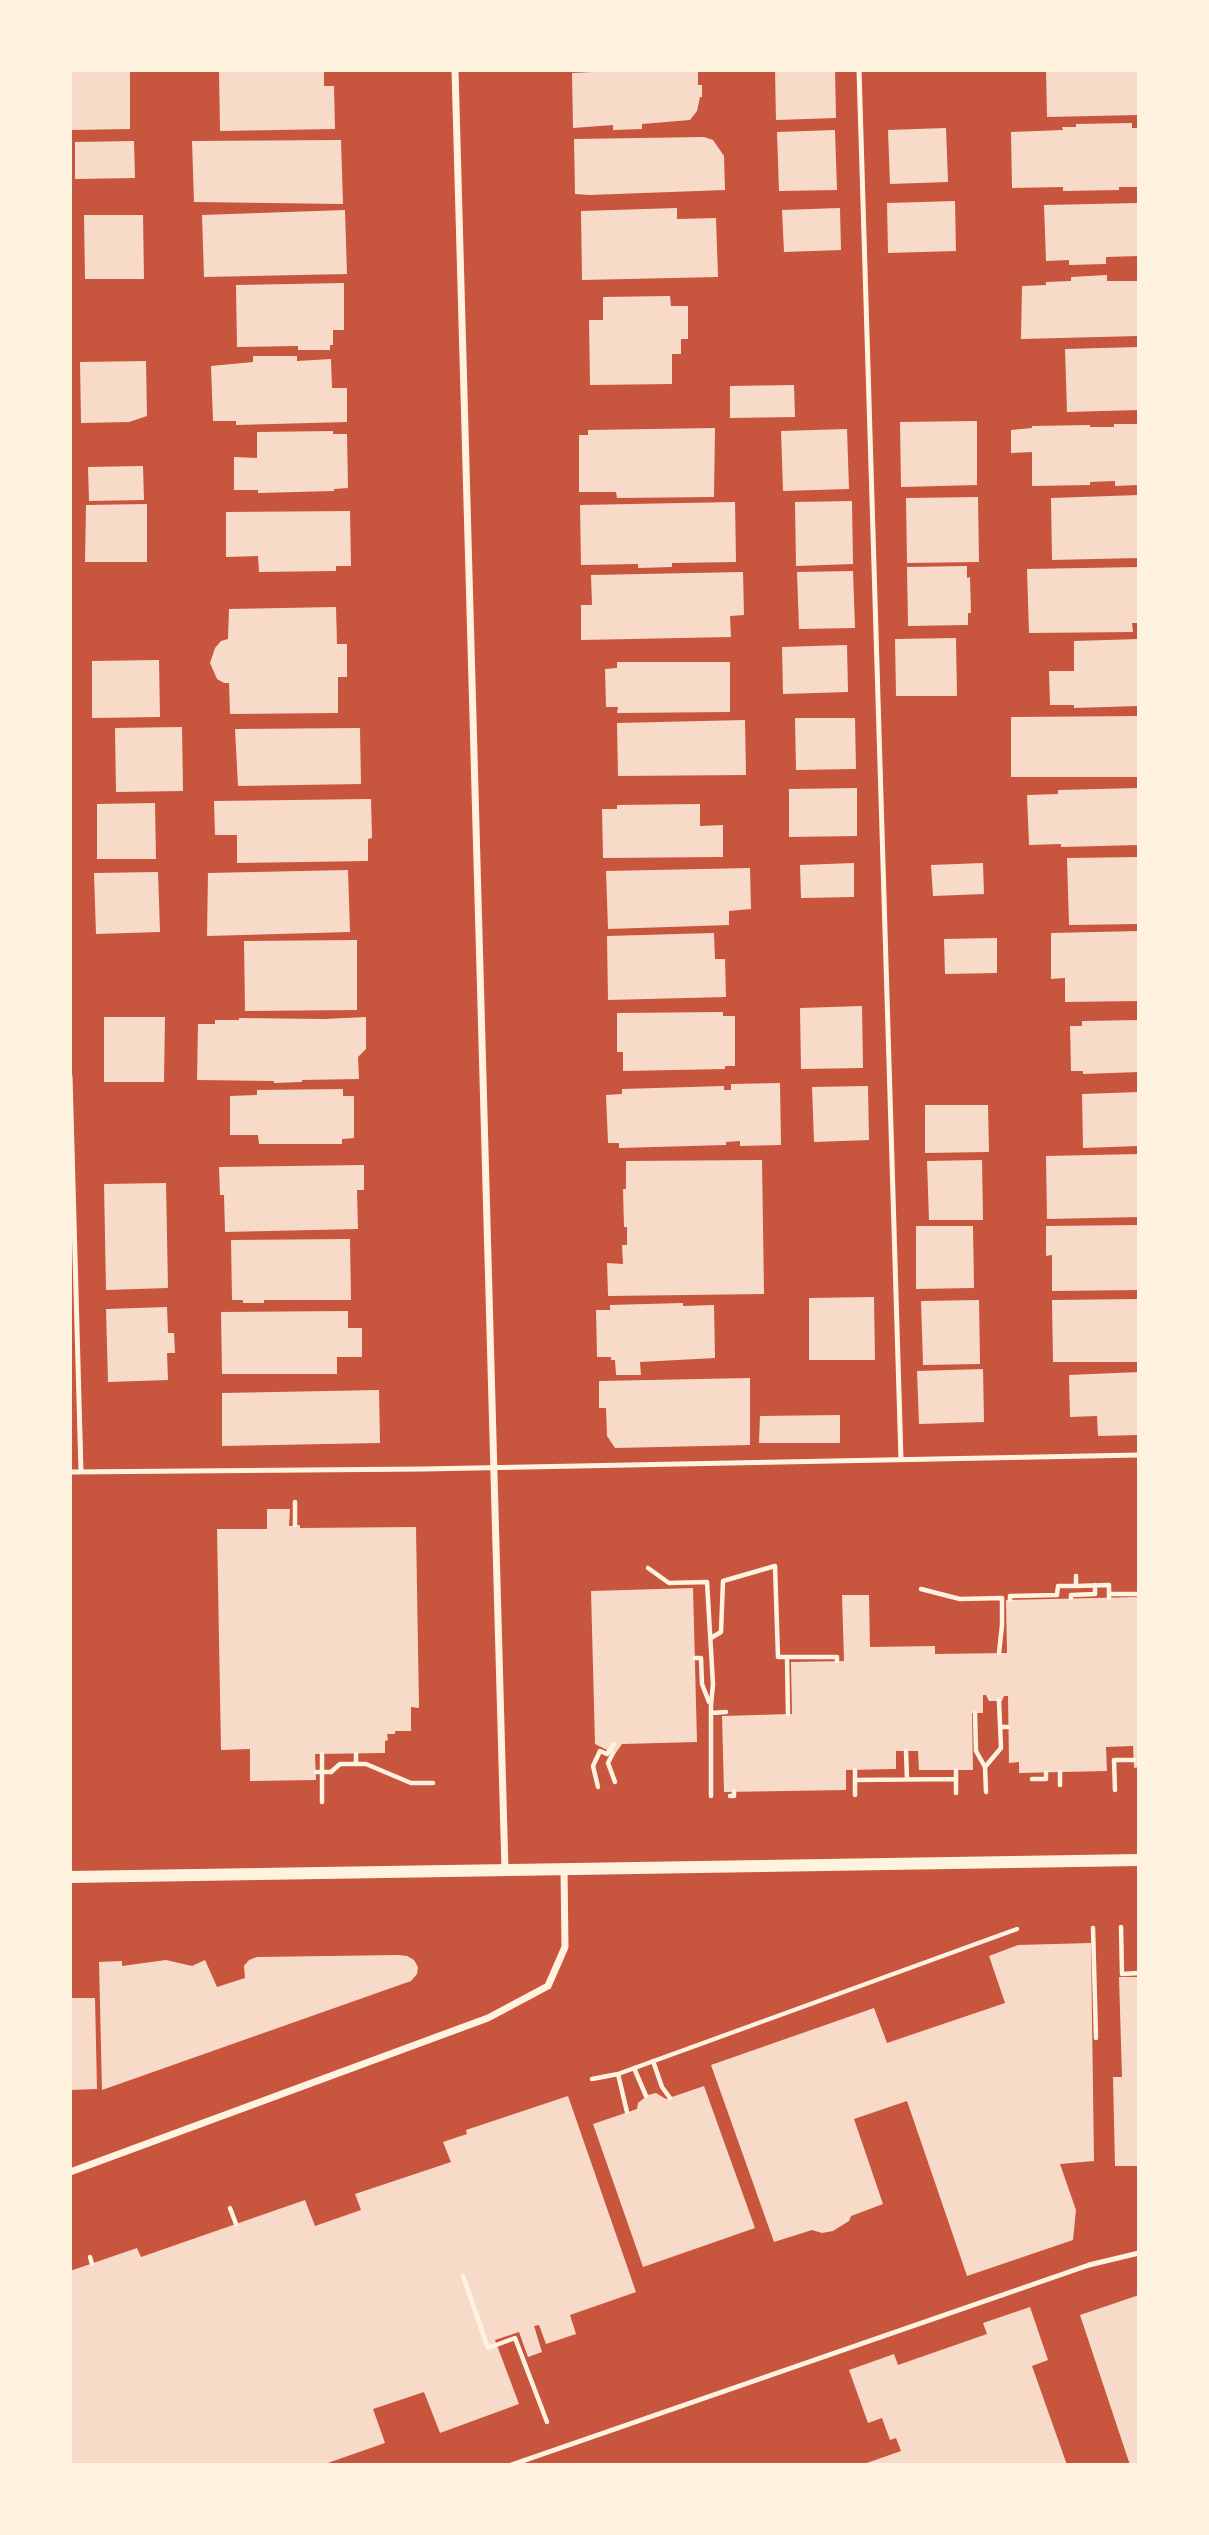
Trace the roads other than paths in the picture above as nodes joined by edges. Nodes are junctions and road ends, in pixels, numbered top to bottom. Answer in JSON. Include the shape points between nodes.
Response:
{"nodes":[{"id":1,"x":455,"y":70,"type":"edge"},
{"id":2,"x":859,"y":70,"type":"edge"},
{"id":3,"x":70,"y":1076,"type":"edge"},
{"id":4,"x":1139,"y":1455,"type":"edge"},
{"id":5,"x":901,"y":1459,"type":"junction"},
{"id":6,"x":495,"y":1468,"type":"junction"},
{"id":7,"x":70,"y":1472,"type":"edge"},
{"id":8,"x":80,"y":1472,"type":"junction"},
{"id":9,"x":1139,"y":1860,"type":"edge"},
{"id":10,"x":564,"y":1869,"type":"junction"},
{"id":11,"x":505,"y":1870,"type":"junction"},
{"id":12,"x":70,"y":1877,"type":"edge"},
{"id":13,"x":70,"y":2172,"type":"edge"},
{"id":14,"x":1139,"y":2253,"type":"edge"},
{"id":15,"x":511,"y":2465,"type":"edge"}],
"edges":[{"from":1,"to":6,"type":"street"},
{"from":2,"to":5,"type":"lane"},
{"from":3,"to":8,"type":"lane"},
{"from":4,"to":5,"type":"lane"},
{"from":5,"to":6,"type":"lane"},
{"from":6,"to":8,"type":"lane"},
{"from":6,"to":11,"type":"street"},
{"from":7,"to":8,"type":"lane"},
{"from":9,"to":10,"type":"street"},
{"from":10,"to":11,"type":"street"},
{"from":10,"to":13,"type":"street","via":[[565,1947],[548,1986],[488,2018]]},
{"from":11,"to":12,"type":"street"},
{"from":14,"to":15,"type":"lane","via":[[1089,2265]]}]}
